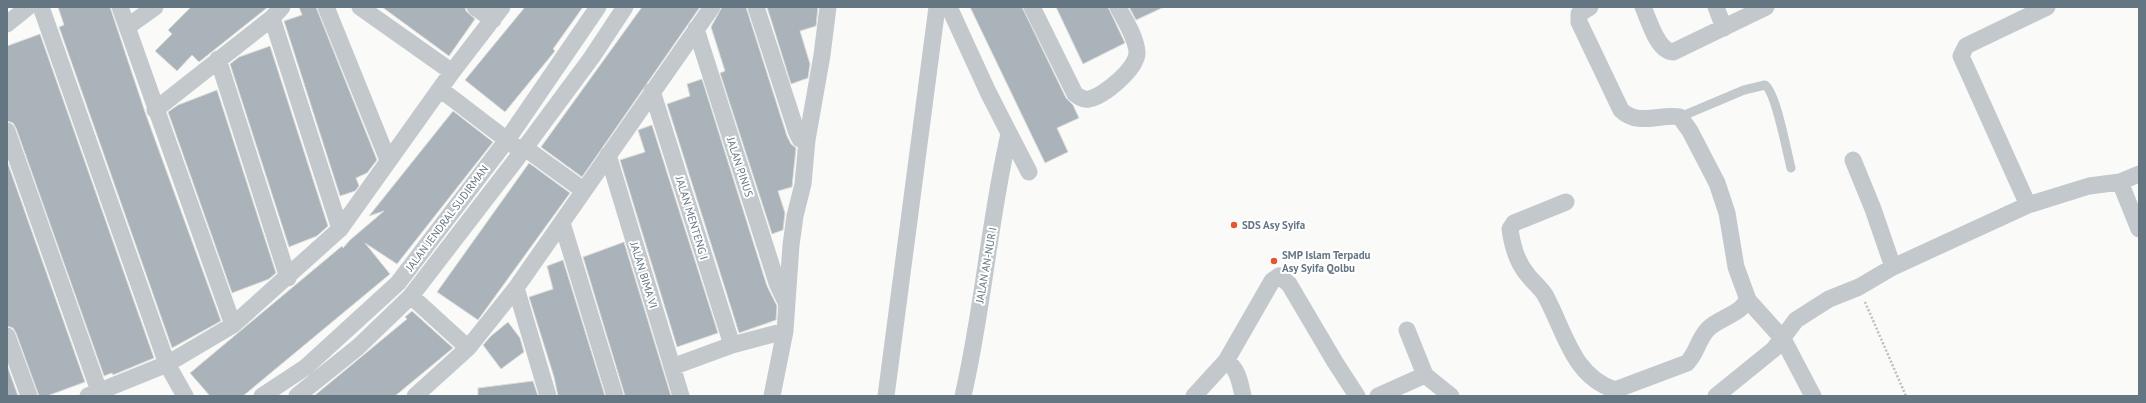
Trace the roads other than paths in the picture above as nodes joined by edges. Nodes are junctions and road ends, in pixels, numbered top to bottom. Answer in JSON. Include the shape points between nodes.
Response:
{"nodes":[{"id":1,"x":28,"y":7,"type":"edge"},
{"id":2,"x":41,"y":7,"type":"edge"},
{"id":3,"x":120,"y":7,"type":"edge"},
{"id":4,"x":155,"y":7,"type":"edge"},
{"id":5,"x":326,"y":7,"type":"edge"},
{"id":6,"x":360,"y":7,"type":"edge"},
{"id":7,"x":475,"y":7,"type":"edge"},
{"id":8,"x":598,"y":7,"type":"edge"},
{"id":9,"x":625,"y":7,"type":"edge"},
{"id":10,"x":712,"y":7,"type":"edge"},
{"id":11,"x":756,"y":7,"type":"edge"},
{"id":12,"x":828,"y":7,"type":"edge"},
{"id":13,"x":936,"y":7,"type":"edge"},
{"id":14,"x":949,"y":7,"type":"edge"},
{"id":15,"x":1032,"y":7,"type":"edge"},
{"id":16,"x":1118,"y":7,"type":"edge"},
{"id":17,"x":1590,"y":7,"type":"edge"},
{"id":18,"x":1643,"y":7,"type":"edge"},
{"id":19,"x":1716,"y":7,"type":"edge"},
{"id":20,"x":1766,"y":7,"type":"edge"},
{"id":21,"x":2047,"y":7,"type":"edge"},
{"id":22,"x":277,"y":13,"type":"edge"},
{"id":23,"x":497,"y":14,"type":"edge"},
{"id":24,"x":7,"y":24,"type":"edge"},
{"id":25,"x":127,"y":27,"type":"junction"},
{"id":26,"x":696,"y":28,"type":"junction"},
{"id":27,"x":1724,"y":28,"type":"junction"},
{"id":28,"x":572,"y":44,"type":"junction"},
{"id":29,"x":592,"y":57,"type":"junction"},
{"id":30,"x":218,"y":59,"type":"junction"},
{"id":31,"x":452,"y":72,"type":"junction"},
{"id":32,"x":440,"y":89,"type":"junction"},
{"id":33,"x":652,"y":91,"type":"junction"},
{"id":34,"x":155,"y":110,"type":"junction"},
{"id":35,"x":1680,"y":117,"type":"junction"},
{"id":36,"x":7,"y":131,"type":"edge"},
{"id":37,"x":1009,"y":134,"type":"junction"},
{"id":38,"x":507,"y":140,"type":"junction"},
{"id":39,"x":808,"y":140,"type":"junction"},
{"id":40,"x":523,"y":150,"type":"junction"},
{"id":41,"x":608,"y":155,"type":"junction"},
{"id":42,"x":388,"y":160,"type":"junction"},
{"id":43,"x":1853,"y":160,"type":"dead end"},
{"id":44,"x":1791,"y":168,"type":"dead end"},
{"id":45,"x":1029,"y":172,"type":"dead end"},
{"id":46,"x":2139,"y":174,"type":"edge"},
{"id":47,"x":2120,"y":182,"type":"junction"},
{"id":48,"x":583,"y":190,"type":"junction"},
{"id":49,"x":1566,"y":202,"type":"dead end"},
{"id":50,"x":2028,"y":204,"type":"junction"},
{"id":51,"x":562,"y":223,"type":"junction"},
{"id":52,"x":340,"y":228,"type":"junction"},
{"id":53,"x":2139,"y":228,"type":"edge"},
{"id":54,"x":1893,"y":267,"type":"junction"},
{"id":55,"x":288,"y":278,"type":"junction"},
{"id":56,"x":516,"y":288,"type":"junction"},
{"id":57,"x":411,"y":296,"type":"junction"},
{"id":58,"x":1747,"y":299,"type":"junction"},
{"id":59,"x":787,"y":304,"type":"junction"},
{"id":60,"x":233,"y":325,"type":"junction"},
{"id":61,"x":1407,"y":330,"type":"dead end"},
{"id":62,"x":785,"y":331,"type":"junction"},
{"id":63,"x":7,"y":336,"type":"edge"},
{"id":64,"x":1783,"y":339,"type":"junction"},
{"id":65,"x":732,"y":345,"type":"junction"},
{"id":66,"x":468,"y":348,"type":"junction"},
{"id":67,"x":1226,"y":361,"type":"junction"},
{"id":68,"x":167,"y":364,"type":"junction"},
{"id":69,"x":672,"y":367,"type":"junction"},
{"id":70,"x":1425,"y":375,"type":"junction"},
{"id":71,"x":968,"y":392,"type":"edge"},
{"id":72,"x":1616,"y":393,"type":"edge"},
{"id":73,"x":94,"y":394,"type":"edge"},
{"id":74,"x":29,"y":396,"type":"edge"},
{"id":75,"x":185,"y":396,"type":"edge"},
{"id":76,"x":262,"y":396,"type":"edge"},
{"id":77,"x":297,"y":396,"type":"edge"},
{"id":78,"x":415,"y":396,"type":"edge"},
{"id":79,"x":548,"y":396,"type":"edge"},
{"id":80,"x":615,"y":396,"type":"edge"},
{"id":81,"x":681,"y":396,"type":"edge"},
{"id":82,"x":771,"y":396,"type":"edge"},
{"id":83,"x":886,"y":396,"type":"edge"},
{"id":84,"x":1194,"y":396,"type":"edge"},
{"id":85,"x":1243,"y":396,"type":"edge"},
{"id":86,"x":1357,"y":396,"type":"edge"},
{"id":87,"x":1378,"y":396,"type":"edge"},
{"id":88,"x":1451,"y":396,"type":"edge"},
{"id":89,"x":1716,"y":396,"type":"edge"},
{"id":90,"x":1813,"y":396,"type":"edge"}],
"edges":[{"from":1,"to":24,"type":"street"},
{"from":2,"to":68,"type":"street"},
{"from":3,"to":25,"type":"street"},
{"from":4,"to":25,"type":"street"},
{"from":5,"to":42,"type":"street"},
{"from":6,"to":31,"type":"street"},
{"from":7,"to":23,"type":"street"},
{"from":8,"to":28,"type":"street","name":"JALAN JENDRAL SUDIRMAN"},
{"from":9,"to":29,"type":"street","name":"JALAN JENDRAL SUDIRMAN"},
{"from":10,"to":26,"type":"street"},
{"from":11,"to":39,"type":"street","via":[[797,133],[800,139]]},
{"from":12,"to":39,"type":"street"},
{"from":13,"to":83,"type":"street"},
{"from":14,"to":37,"type":"street"},
{"from":15,"to":16,"type":"street","via":[[1075,94],[1088,100],[1101,94],[1128,73],[1136,59],[1137,53],[1132,36]]},
{"from":17,"to":35,"type":"street","via":[[1579,14],[1579,22],[1621,110],[1628,115],[1648,119]]},
{"from":18,"to":27,"type":"street","via":[[1660,43],[1669,52],[1681,50]]},
{"from":19,"to":27,"type":"street"},
{"from":20,"to":27,"type":"street"},
{"from":21,"to":50,"type":"street","via":[[1966,46],[1961,56]]},
{"from":22,"to":30,"type":"street"},
{"from":22,"to":52,"type":"street"},
{"from":23,"to":31,"type":"street"},
{"from":25,"to":34,"type":"street"},
{"from":26,"to":33,"type":"street"},
{"from":26,"to":59,"type":"street","name":"JALAN PINUS","via":[[777,283]]},
{"from":28,"to":29,"type":"street"},
{"from":28,"to":38,"type":"street","name":"JALAN JENDRAL SUDIRMAN"},
{"from":29,"to":40,"type":"street","name":"JALAN JENDRAL SUDIRMAN"},
{"from":30,"to":34,"type":"street"},
{"from":30,"to":55,"type":"street"},
{"from":31,"to":32,"type":"street"},
{"from":32,"to":38,"type":"street"},
{"from":32,"to":42,"type":"street"},
{"from":33,"to":41,"type":"street"},
{"from":33,"to":65,"type":"street","name":"JALAN MENTENG I"},
{"from":34,"to":60,"type":"street"},
{"from":35,"to":44,"type":"lane","via":[[1744,90],[1766,85],[1774,102]]},
{"from":35,"to":58,"type":"street","via":[[1717,183],[1727,213],[1734,257]]},
{"from":36,"to":73,"type":"street"},
{"from":37,"to":45,"type":"street"},
{"from":37,"to":71,"type":"street","name":"JALAN AN-NUR I","via":[[998,183]]},
{"from":38,"to":40,"type":"street"},
{"from":38,"to":76,"type":"street","name":"JALAN JENDRAL SUDIRMAN","via":[[398,283],[306,366]]},
{"from":39,"to":59,"type":"street","via":[[803,184],[791,245]]},
{"from":40,"to":48,"type":"street"},
{"from":40,"to":57,"type":"street","name":"JALAN JENDRAL SUDIRMAN"},
{"from":41,"to":48,"type":"street"},
{"from":41,"to":69,"type":"street","name":"JALAN BIMA VI"},
{"from":42,"to":52,"type":"street"},
{"from":43,"to":54,"type":"street"},
{"from":46,"to":47,"type":"street"},
{"from":47,"to":50,"type":"street","via":[[2089,186]]},
{"from":47,"to":53,"type":"street"},
{"from":48,"to":51,"type":"street"},
{"from":49,"to":72,"type":"street","via":[[1514,223],[1510,229],[1512,239],[1522,268],[1546,296],[1575,357],[1592,379]]},
{"from":50,"to":54,"type":"street"},
{"from":51,"to":56,"type":"street"},
{"from":51,"to":80,"type":"street"},
{"from":52,"to":55,"type":"street"},
{"from":54,"to":64,"type":"street","via":[[1806,312],[1796,320]]},
{"from":55,"to":60,"type":"street"},
{"from":56,"to":66,"type":"street"},
{"from":56,"to":79,"type":"street"},
{"from":57,"to":66,"type":"street"},
{"from":57,"to":77,"type":"street","name":"JALAN JENDRAL SUDIRMAN","via":[[358,347]]},
{"from":58,"to":64,"type":"street"},
{"from":58,"to":72,"type":"street","via":[[1742,307],[1706,330],[1695,354],[1686,363]]},
{"from":59,"to":62,"type":"street"},
{"from":60,"to":68,"type":"street"},
{"from":61,"to":70,"type":"street"},
{"from":62,"to":65,"type":"street"},
{"from":62,"to":82,"type":"street"},
{"from":63,"to":74,"type":"street"},
{"from":64,"to":89,"type":"street"},
{"from":64,"to":90,"type":"street"},
{"from":65,"to":69,"type":"street"},
{"from":66,"to":78,"type":"street"},
{"from":67,"to":84,"type":"street"},
{"from":67,"to":85,"type":"street","via":[[1237,373]]},
{"from":67,"to":86,"type":"street","via":[[1272,281],[1279,276],[1289,284]]},
{"from":68,"to":73,"type":"street"},
{"from":68,"to":75,"type":"street"},
{"from":69,"to":81,"type":"street","name":"JALAN BIMA VI"},
{"from":70,"to":87,"type":"street"},
{"from":70,"to":88,"type":"street"}]}
